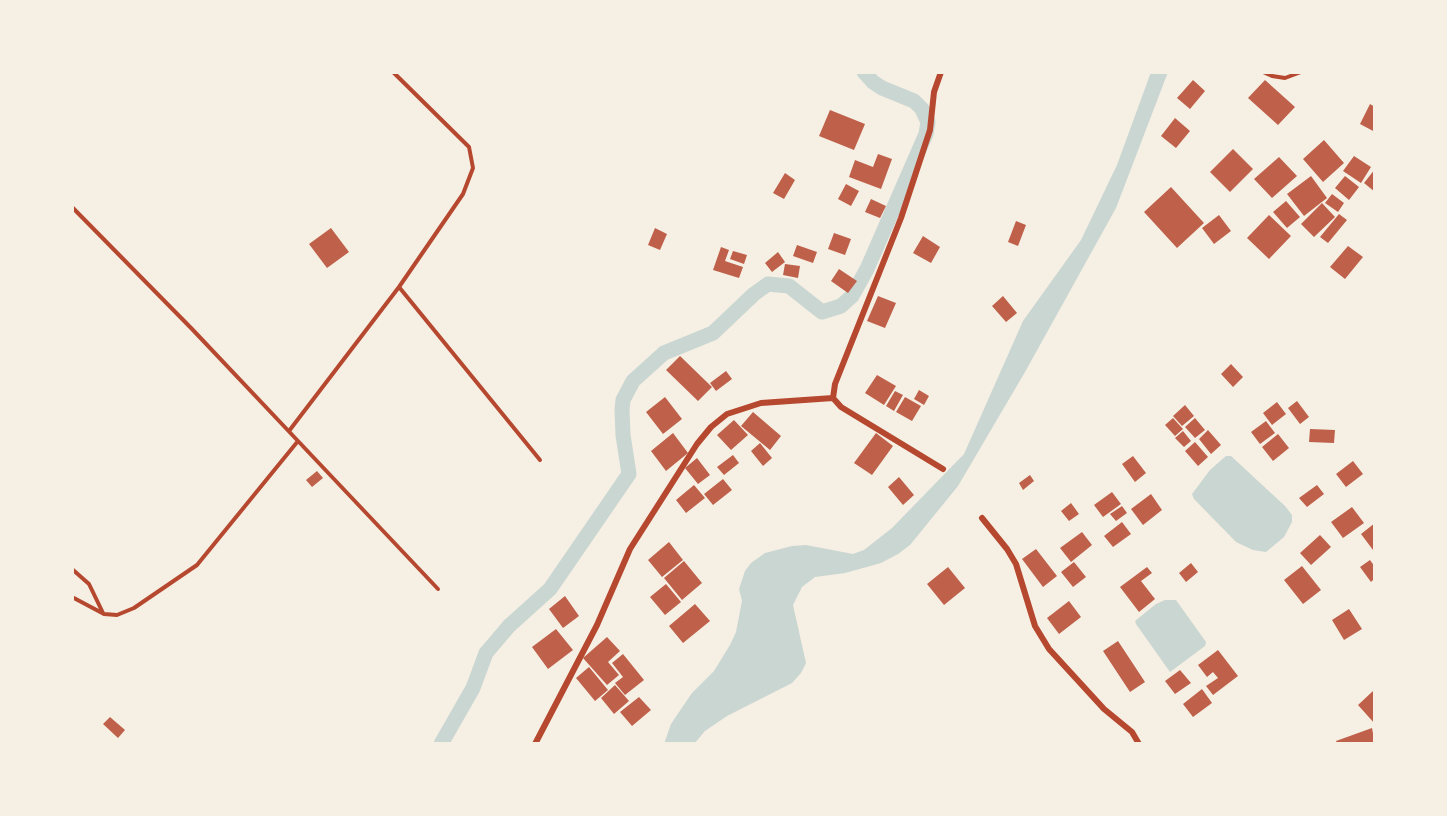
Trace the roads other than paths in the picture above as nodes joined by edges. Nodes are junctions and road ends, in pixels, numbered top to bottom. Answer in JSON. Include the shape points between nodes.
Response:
{"nodes":[{"id":1,"x":393,"y":72,"type":"edge"},
{"id":2,"x":941,"y":72,"type":"edge"},
{"id":3,"x":1263,"y":72,"type":"edge"},
{"id":4,"x":1301,"y":72,"type":"edge"},
{"id":5,"x":72,"y":207,"type":"edge"},
{"id":6,"x":399,"y":287,"type":"junction"},
{"id":7,"x":832,"y":398,"type":"junction"},
{"id":8,"x":289,"y":431,"type":"junction"},
{"id":9,"x":298,"y":441,"type":"junction"},
{"id":10,"x":540,"y":460,"type":"dead end"},
{"id":11,"x":942,"y":469,"type":"dead end"},
{"id":12,"x":982,"y":518,"type":"dead end"},
{"id":13,"x":72,"y":569,"type":"edge"},
{"id":14,"x":438,"y":589,"type":"dead end"},
{"id":15,"x":72,"y":597,"type":"edge"},
{"id":16,"x":104,"y":614,"type":"junction"},
{"id":17,"x":535,"y":744,"type":"edge"},
{"id":18,"x":1139,"y":744,"type":"edge"}],
"edges":[{"from":1,"to":6,"type":"lane","via":[[469,147],[473,168],[463,194]]},
{"from":2,"to":7,"type":"street","via":[[934,92],[930,130],[901,218]]},
{"from":3,"to":4,"type":"lane","via":[[1285,78]]},
{"from":5,"to":8,"type":"lane"},
{"from":6,"to":8,"type":"lane"},
{"from":6,"to":10,"type":"lane"},
{"from":7,"to":11,"type":"street","via":[[841,408]]},
{"from":7,"to":17,"type":"street","via":[[761,403],[728,414],[711,427],[630,549],[597,624]]},
{"from":8,"to":9,"type":"lane"},
{"from":9,"to":14,"type":"lane"},
{"from":9,"to":16,"type":"lane","via":[[197,565],[134,608],[117,615]]},
{"from":12,"to":18,"type":"street","via":[[1016,564],[1035,626],[1049,649],[1104,709],[1132,732]]},
{"from":13,"to":16,"type":"lane","via":[[89,584]]},
{"from":15,"to":16,"type":"lane"}]}
